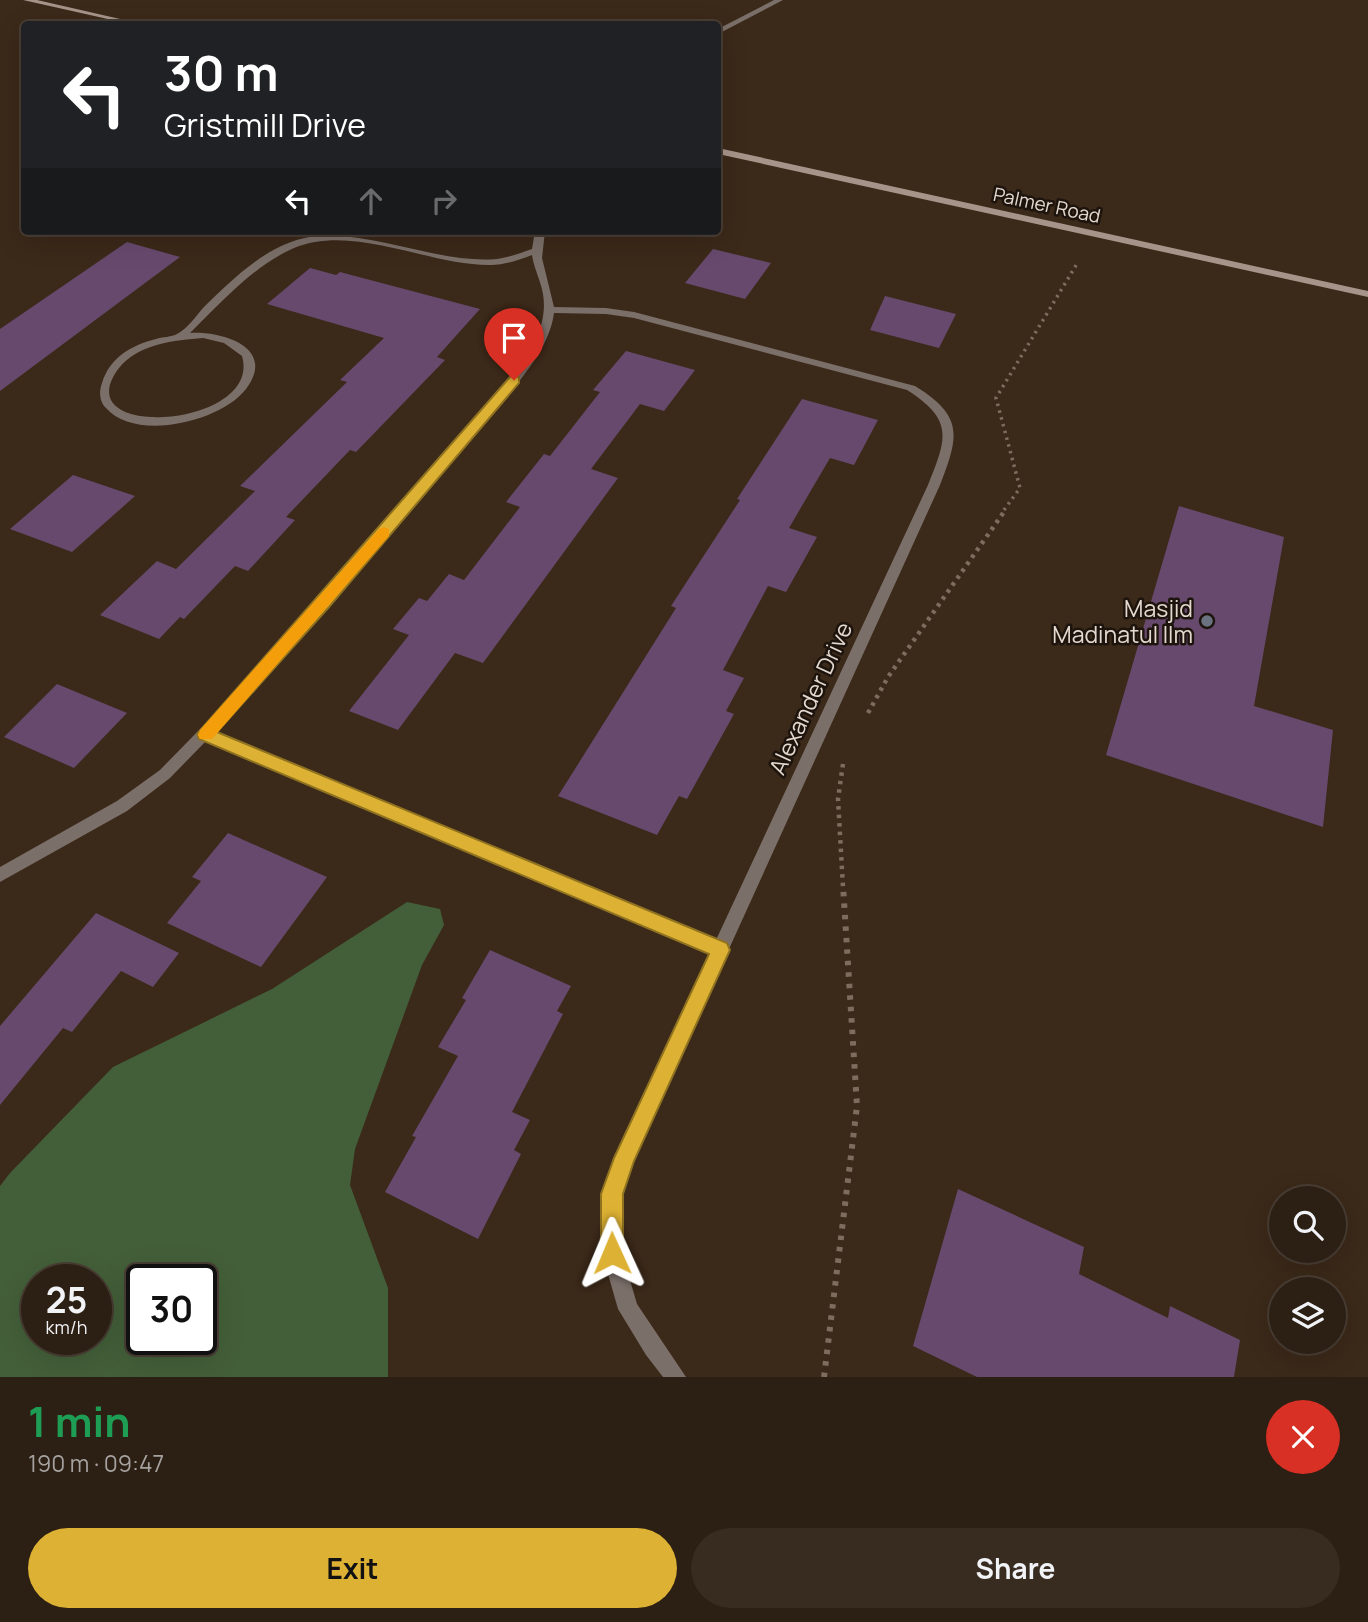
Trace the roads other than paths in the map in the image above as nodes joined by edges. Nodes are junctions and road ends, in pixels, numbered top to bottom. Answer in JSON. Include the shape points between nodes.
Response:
{"nodes":[{"id":1,"x":27,"y":0,"type":"edge"},
{"id":2,"x":779,"y":0,"type":"edge"},
{"id":3,"x":124,"y":21,"type":"edge"},
{"id":4,"x":721,"y":30,"type":"edge"},
{"id":5,"x":721,"y":152,"type":"edge"},
{"id":6,"x":539,"y":235,"type":"edge"},
{"id":7,"x":535,"y":251,"type":"junction"},
{"id":8,"x":1368,"y":294,"type":"edge"},
{"id":9,"x":550,"y":310,"type":"junction"},
{"id":10,"x":181,"y":336,"type":"junction"},
{"id":11,"x":205,"y":734,"type":"junction"},
{"id":12,"x":0,"y":875,"type":"edge"},
{"id":13,"x":721,"y":950,"type":"junction"},
{"id":14,"x":676,"y":1377,"type":"edge"}],
"edges":[{"from":1,"to":3,"type":"street"},
{"from":2,"to":4,"type":"street"},
{"from":5,"to":8,"type":"street","name":"Palmer Road"},
{"from":6,"to":7,"type":"street"},
{"from":7,"to":9,"type":"street"},
{"from":7,"to":10,"type":"street","via":[[489,262],[451,260],[353,239],[293,244],[231,287]]},
{"from":9,"to":11,"type":"street","via":[[527,364]]},
{"from":9,"to":13,"type":"street","name":"Alexander Drive","via":[[634,315],[911,388],[941,409],[947,419],[950,435],[943,463]]},
{"from":10,"to":10,"type":"street","via":[[221,338],[247,354],[251,366],[237,393],[221,405],[172,421],[125,416],[110,406],[104,393],[107,378],[118,363],[157,341]]},
{"from":11,"to":12,"type":"street","via":[[165,774],[122,806]]},
{"from":11,"to":13,"type":"street"},
{"from":13,"to":14,"type":"street","name":"Alexander Drive","via":[[624,1158],[612,1194],[612,1253],[628,1309]]}]}
